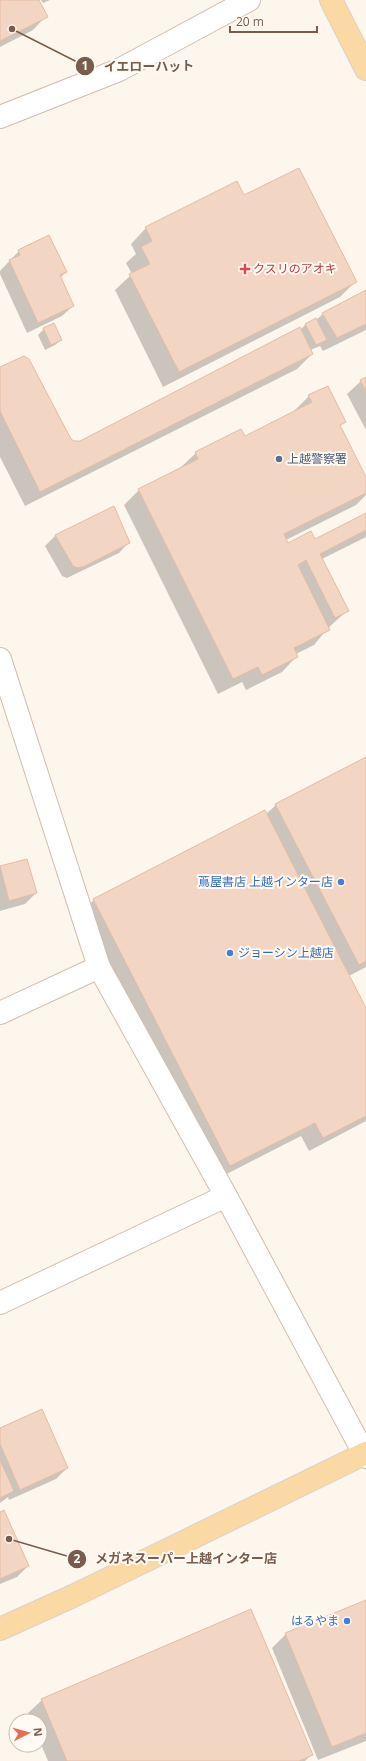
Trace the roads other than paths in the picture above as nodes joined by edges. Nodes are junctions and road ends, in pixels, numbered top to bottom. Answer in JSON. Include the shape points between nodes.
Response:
{"nodes":[{"id":1,"x":249,"y":0,"type":"edge"},
{"id":2,"x":332,"y":0,"type":"edge"},
{"id":3,"x":366,"y":69,"type":"edge"},
{"id":4,"x":0,"y":117,"type":"edge"},
{"id":5,"x":0,"y":659,"type":"edge"},
{"id":6,"x":99,"y":967,"type":"junction"},
{"id":7,"x":0,"y":1013,"type":"edge"},
{"id":8,"x":226,"y":1196,"type":"junction"},
{"id":9,"x":0,"y":1303,"type":"edge"},
{"id":10,"x":366,"y":1455,"type":"edge"},
{"id":11,"x":0,"y":1629,"type":"edge"}],
"edges":[{"from":1,"to":4,"type":"street","via":[[119,70]]},
{"from":2,"to":3,"type":"main road"},
{"from":5,"to":6,"type":"street"},
{"from":6,"to":7,"type":"street"},
{"from":6,"to":8,"type":"street"},
{"from":8,"to":9,"type":"street"},
{"from":8,"to":10,"type":"street"},
{"from":10,"to":11,"type":"main road"}]}
